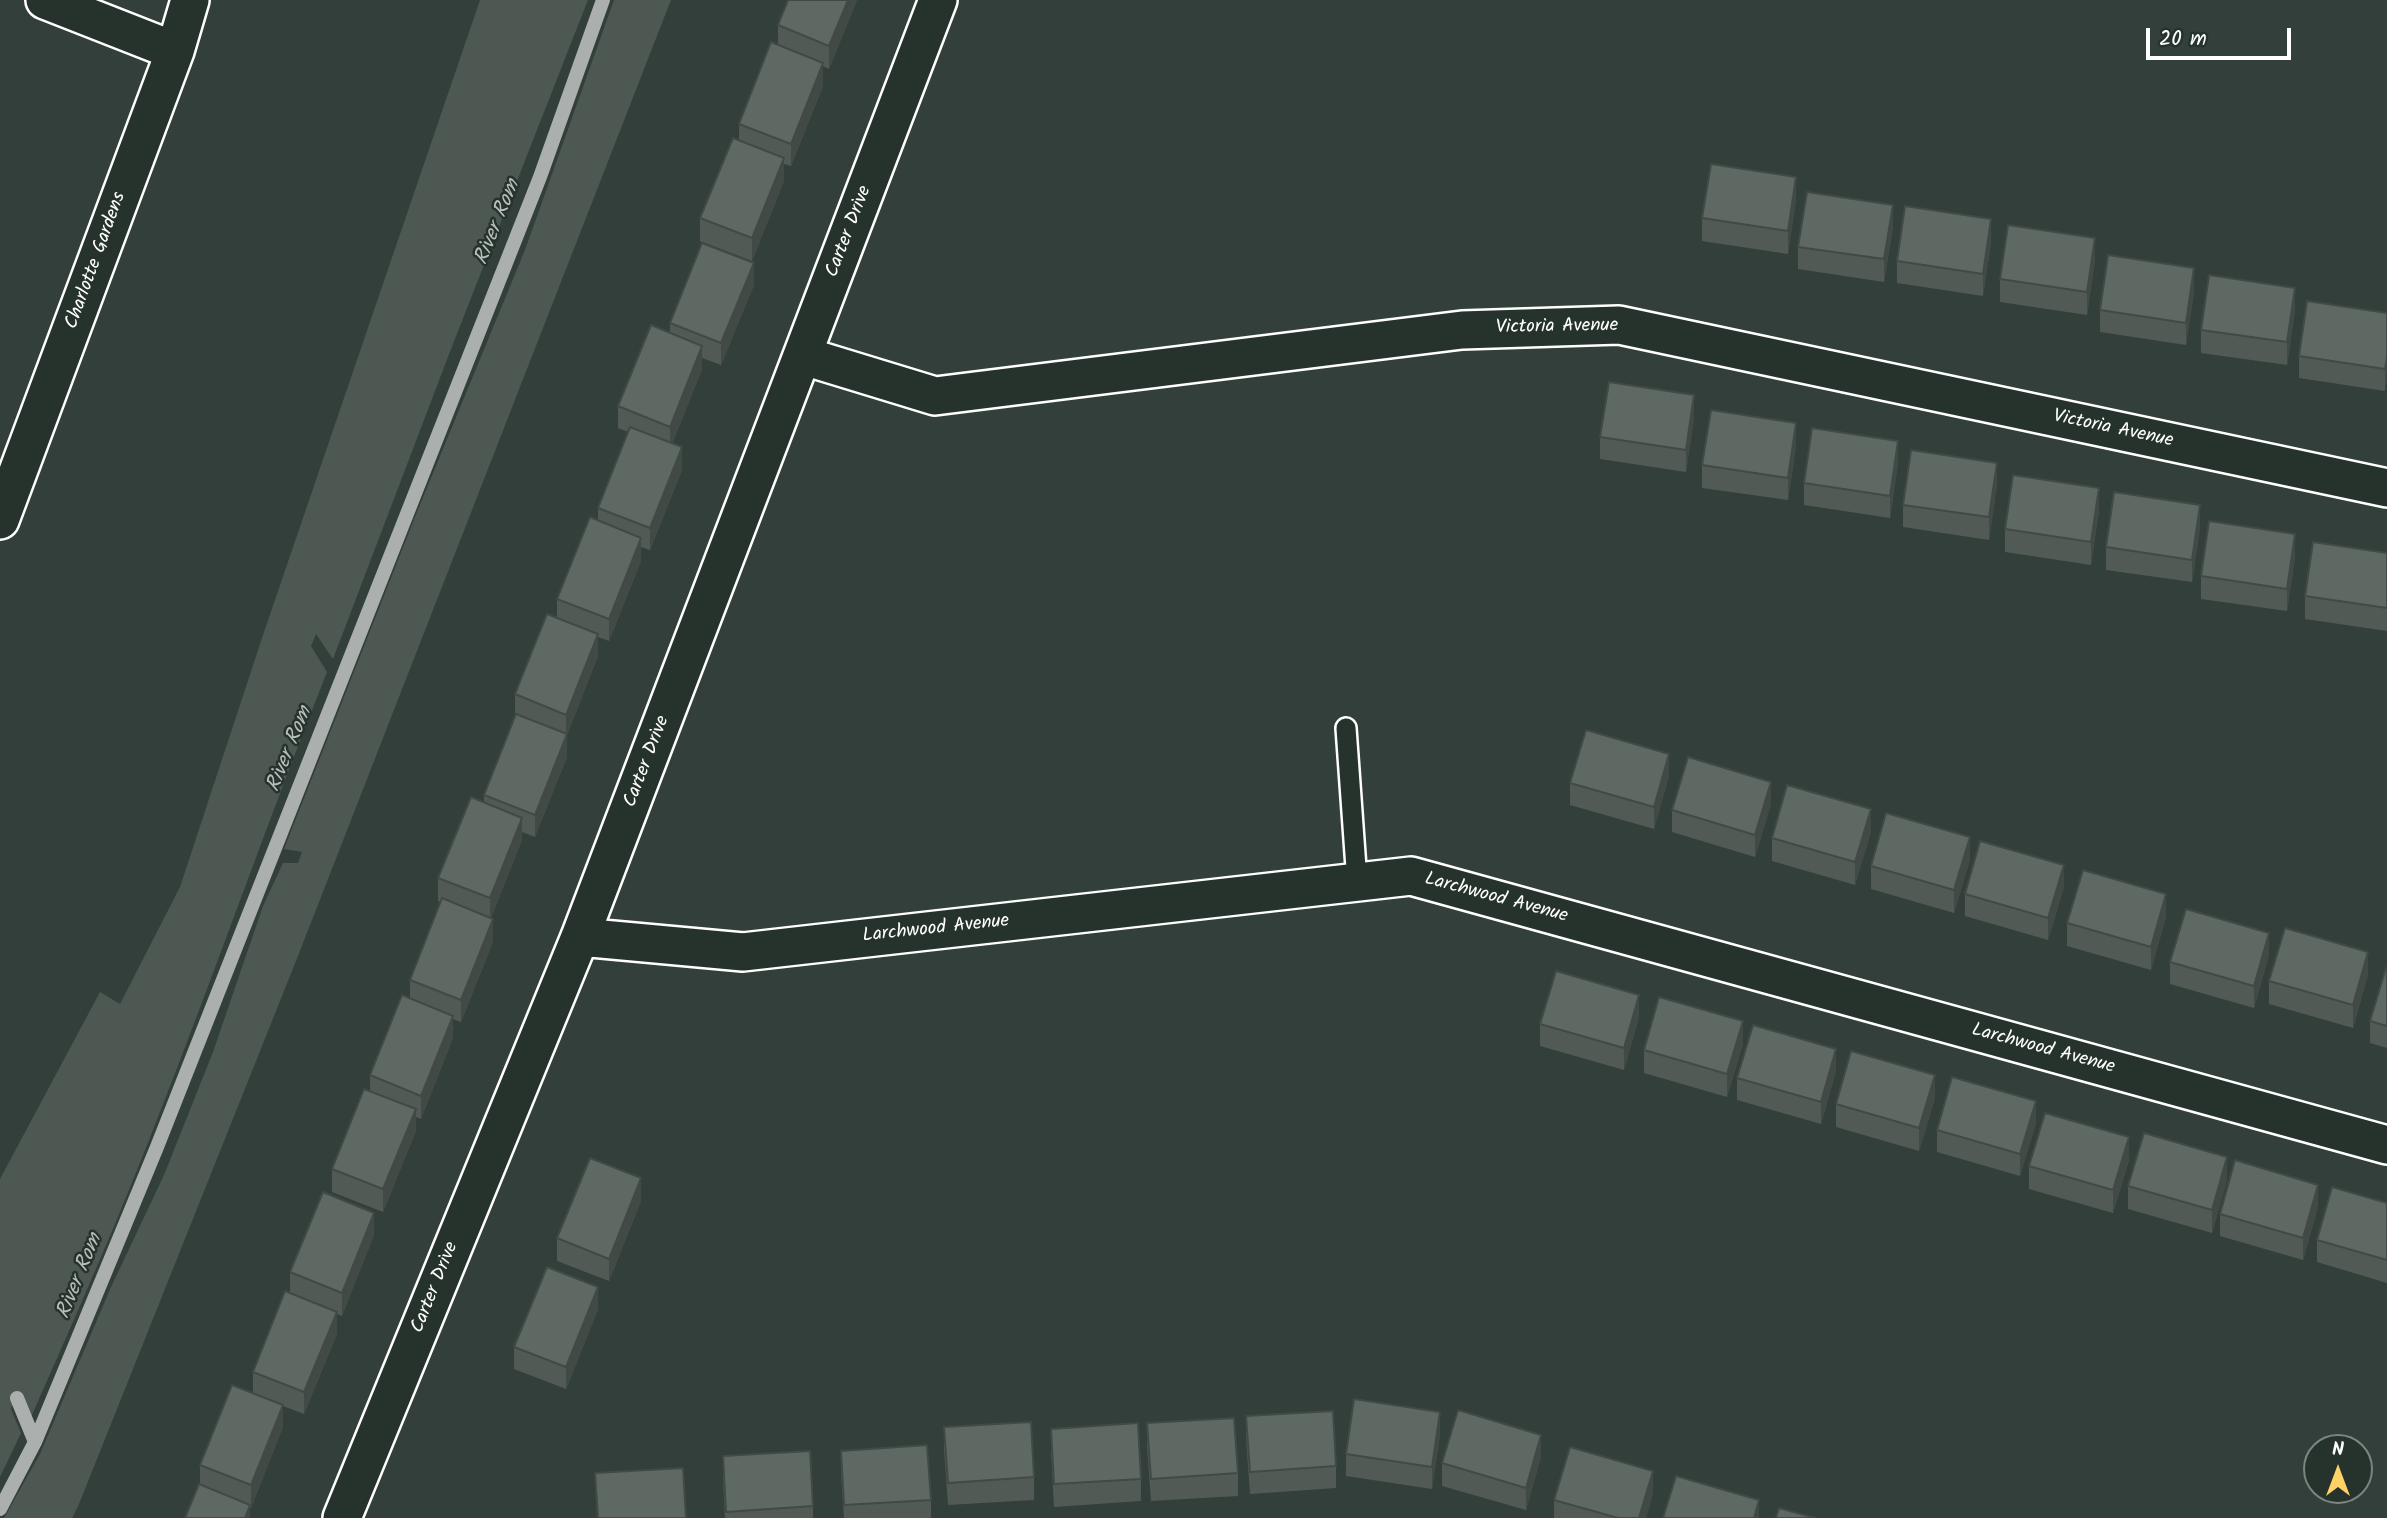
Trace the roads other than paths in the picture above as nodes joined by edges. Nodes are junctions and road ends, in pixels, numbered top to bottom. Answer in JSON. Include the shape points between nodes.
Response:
{"nodes":[{"id":1,"x":45,"y":0,"type":"edge"},
{"id":2,"x":190,"y":0,"type":"edge"},
{"id":3,"x":938,"y":0,"type":"edge"},
{"id":4,"x":175,"y":51,"type":"junction"},
{"id":5,"x":804,"y":356,"type":"junction"},
{"id":6,"x":2387,"y":488,"type":"edge"},
{"id":7,"x":0,"y":520,"type":"edge"},
{"id":8,"x":1346,"y":728,"type":"dead end"},
{"id":9,"x":1357,"y":882,"type":"junction"},
{"id":10,"x":580,"y":937,"type":"junction"},
{"id":11,"x":2387,"y":1145,"type":"edge"},
{"id":12,"x":342,"y":1518,"type":"edge"}],
"edges":[{"from":1,"to":4,"type":"street"},
{"from":2,"to":4,"type":"street","name":"Charlotte Gardens"},
{"from":3,"to":5,"type":"street","name":"Carter Drive"},
{"from":4,"to":7,"type":"street","name":"Charlotte Gardens"},
{"from":5,"to":6,"type":"street","name":"Victoria Avenue","via":[[935,396],[1462,330],[1619,325]]},
{"from":5,"to":10,"type":"street","name":"Carter Drive"},
{"from":8,"to":9,"type":"lane"},
{"from":9,"to":10,"type":"street","name":"Larchwood Avenue","via":[[743,952]]},
{"from":9,"to":11,"type":"street","name":"Larchwood Avenue","via":[[1411,876]]},
{"from":10,"to":12,"type":"street","name":"Carter Drive"}]}
